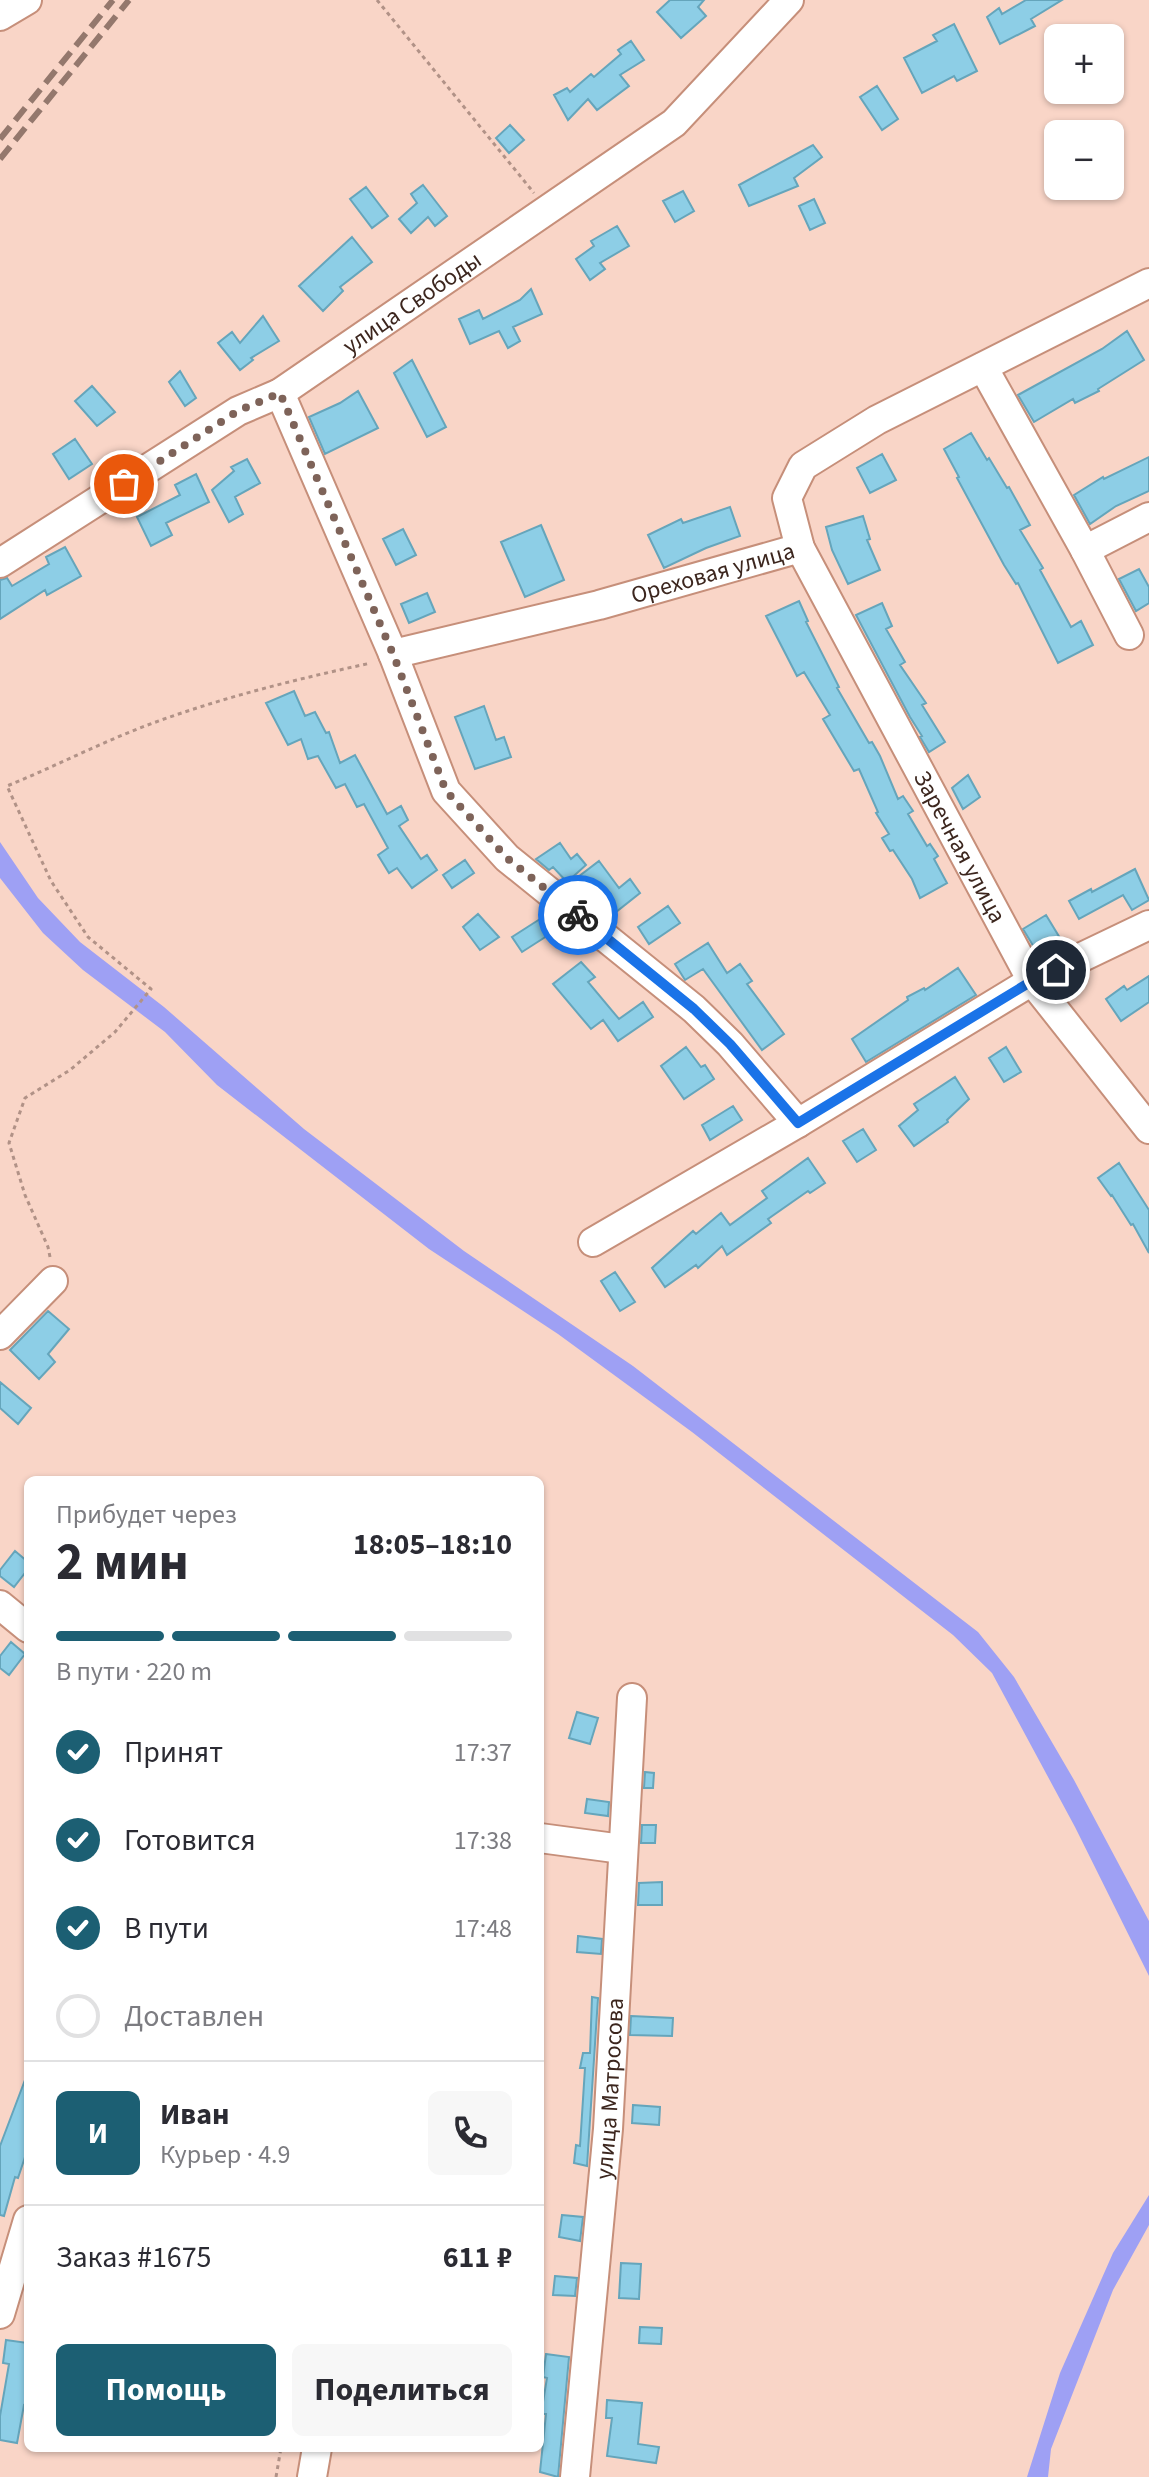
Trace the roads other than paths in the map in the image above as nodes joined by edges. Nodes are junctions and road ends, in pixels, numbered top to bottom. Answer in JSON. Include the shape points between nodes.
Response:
{"nodes":[{"id":1,"x":27,"y":0,"type":"edge"},
{"id":2,"x":789,"y":0,"type":"edge"},
{"id":3,"x":0,"y":16,"type":"edge"},
{"id":4,"x":1149,"y":283,"type":"edge"},
{"id":5,"x":983,"y":367,"type":"junction"},
{"id":6,"x":280,"y":393,"type":"junction"},
{"id":7,"x":1149,"y":517,"type":"edge"},
{"id":8,"x":800,"y":548,"type":"junction"},
{"id":9,"x":1085,"y":550,"type":"junction"},
{"id":10,"x":0,"y":563,"type":"edge"},
{"id":11,"x":1129,"y":635,"type":"dead end"},
{"id":12,"x":393,"y":654,"type":"junction"},
{"id":13,"x":1149,"y":925,"type":"edge"},
{"id":14,"x":1032,"y":981,"type":"junction"},
{"id":15,"x":798,"y":1123,"type":"junction"},
{"id":16,"x":1149,"y":1129,"type":"edge"},
{"id":17,"x":593,"y":1242,"type":"dead end"},
{"id":18,"x":53,"y":1281,"type":"road end"},
{"id":19,"x":0,"y":1335,"type":"edge"},
{"id":20,"x":0,"y":1605,"type":"edge"},
{"id":21,"x":24,"y":1625,"type":"edge"},
{"id":22,"x":632,"y":1698,"type":"dead end"},
{"id":23,"x":544,"y":1839,"type":"edge"},
{"id":24,"x":622,"y":1849,"type":"junction"},
{"id":25,"x":24,"y":2233,"type":"edge"},
{"id":26,"x":0,"y":2314,"type":"edge"},
{"id":27,"x":316,"y":2452,"type":"edge"},
{"id":28,"x":312,"y":2477,"type":"edge"},
{"id":29,"x":575,"y":2477,"type":"edge"}],
"edges":[{"from":1,"to":3,"type":"street"},
{"from":2,"to":6,"type":"street","name":"улица Свободы","via":[[674,123]]},
{"from":4,"to":5,"type":"street","name":"Ореховая улица"},
{"from":5,"to":8,"type":"street","name":"Ореховая улица","via":[[877,420],[803,466],[787,498]]},
{"from":5,"to":9,"type":"street"},
{"from":6,"to":10,"type":"street","name":"улица Свободы","via":[[238,411]]},
{"from":6,"to":12,"type":"street"},
{"from":7,"to":9,"type":"street"},
{"from":8,"to":12,"type":"street","name":"Ореховая улица","via":[[599,605]]},
{"from":8,"to":14,"type":"street","name":"Заречная улица"},
{"from":9,"to":11,"type":"street"},
{"from":12,"to":15,"type":"street","via":[[446,791],[507,858],[694,1009]]},
{"from":13,"to":14,"type":"street"},
{"from":14,"to":15,"type":"street"},
{"from":14,"to":16,"type":"street","name":"Заречная улица"},
{"from":15,"to":17,"type":"street"},
{"from":18,"to":19,"type":"street"},
{"from":20,"to":21,"type":"street"},
{"from":22,"to":24,"type":"street","name":"улица Матросова"},
{"from":23,"to":24,"type":"street"},
{"from":24,"to":29,"type":"street","name":"улица Матросова","via":[[608,2129]]},
{"from":25,"to":26,"type":"street"},
{"from":27,"to":28,"type":"street"}]}
